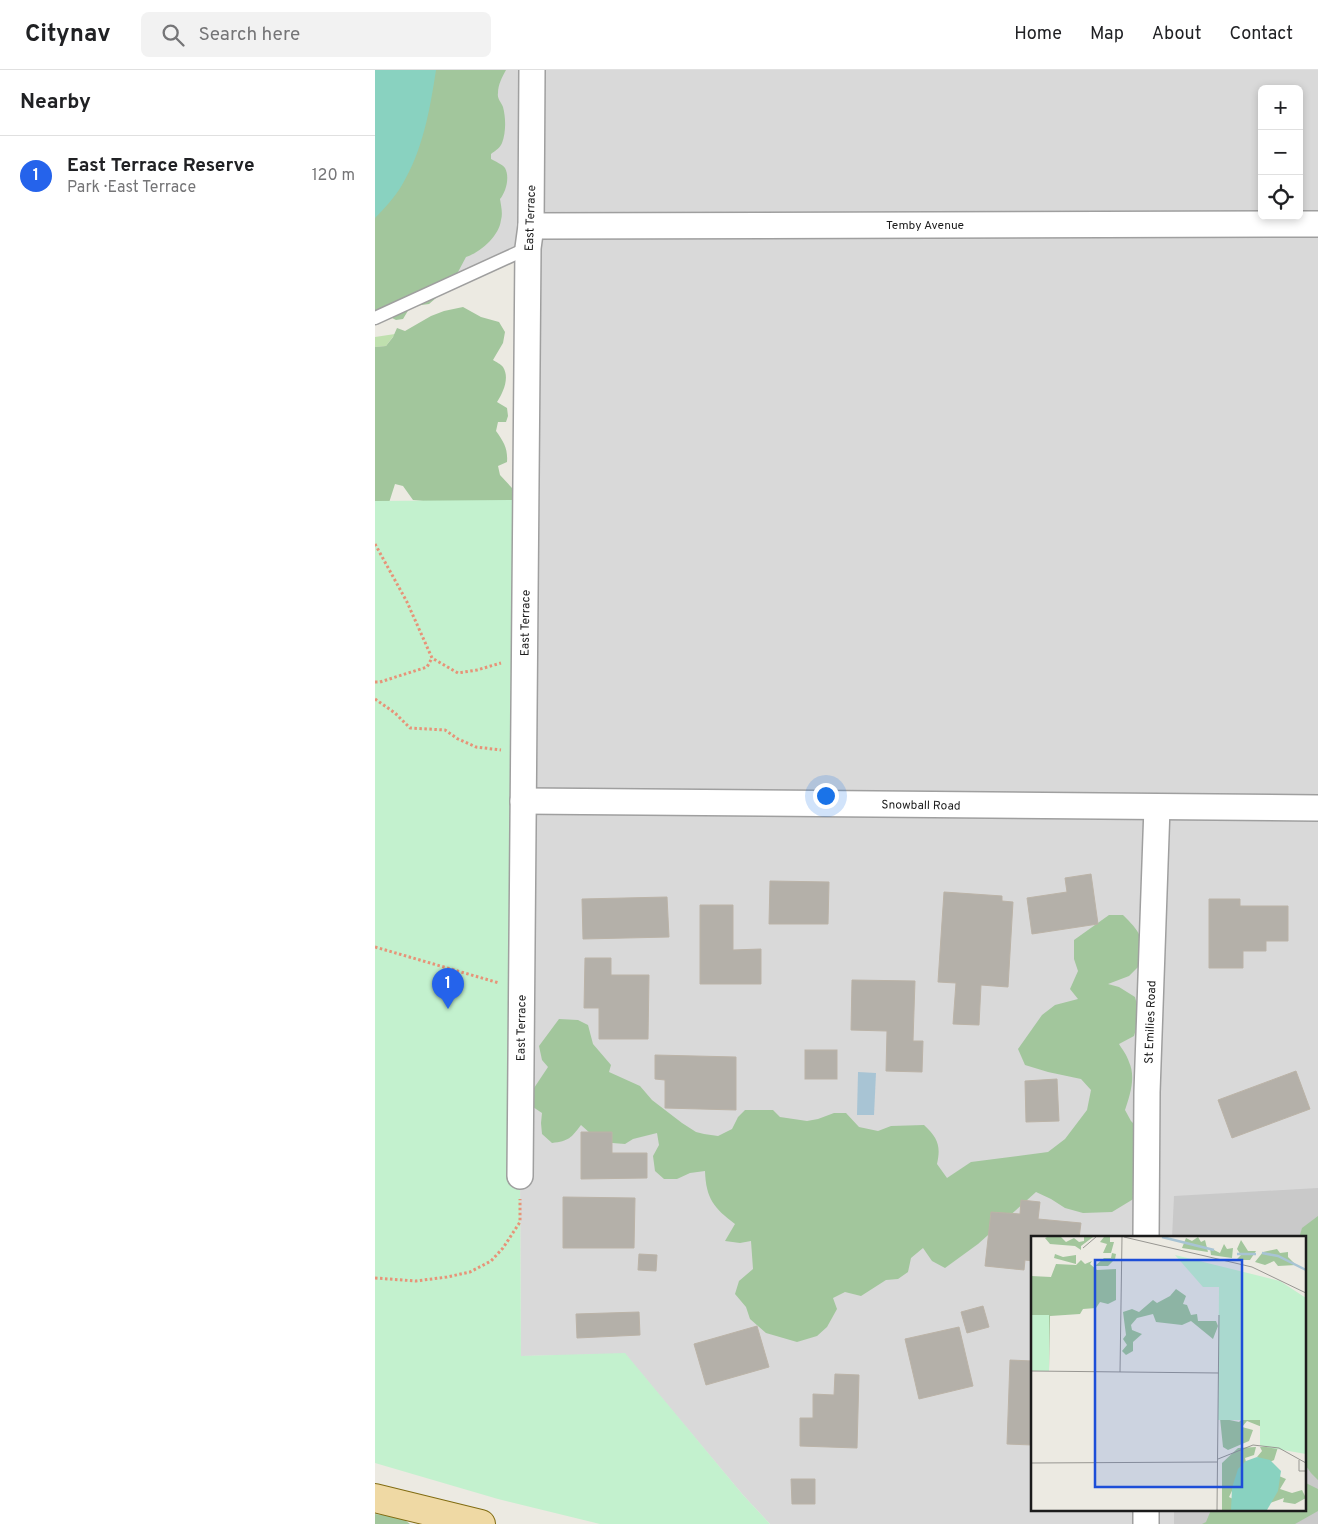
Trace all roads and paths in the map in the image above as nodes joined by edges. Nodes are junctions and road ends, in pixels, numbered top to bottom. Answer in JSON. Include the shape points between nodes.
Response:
{"nodes":[{"id":1,"x":532,"y":70,"type":"edge"},
{"id":2,"x":1318,"y":224,"type":"edge"},
{"id":3,"x":530,"y":237,"type":"junction"},
{"id":4,"x":375,"y":318,"type":"edge"},
{"id":5,"x":375,"y":544,"type":"edge"},
{"id":6,"x":432,"y":658,"type":"junction"},
{"id":7,"x":525,"y":663,"type":"junction"},
{"id":8,"x":375,"y":682,"type":"edge"},
{"id":9,"x":375,"y":699,"type":"edge"},
{"id":10,"x":524,"y":752,"type":"junction"},
{"id":11,"x":523,"y":801,"type":"junction"},
{"id":12,"x":1157,"y":807,"type":"junction"},
{"id":13,"x":1318,"y":808,"type":"edge"},
{"id":14,"x":375,"y":947,"type":"edge"},
{"id":15,"x":521,"y":990,"type":"junction"},
{"id":16,"x":520,"y":1176,"type":"joint"},
{"id":17,"x":1146,"y":1236,"type":"edge"},
{"id":18,"x":375,"y":1278,"type":"edge"},
{"id":19,"x":375,"y":1498,"type":"edge"},
{"id":20,"x":481,"y":1524,"type":"edge"}],
"edges":[{"from":1,"to":3,"type":"street","name":"East Terrace"},
{"from":2,"to":3,"type":"street","name":"Temby Avenue"},
{"from":3,"to":4,"type":"lane"},
{"from":3,"to":7,"type":"street","name":"East Terrace"},
{"from":5,"to":6,"type":"path","via":[[407,602]]},
{"from":6,"to":7,"type":"path","via":[[458,673],[498,663]]},
{"from":6,"to":8,"type":"path","via":[[427,667]]},
{"from":7,"to":10,"type":"street","name":"East Terrace"},
{"from":9,"to":10,"type":"path","via":[[409,728],[445,730],[476,747]]},
{"from":10,"to":11,"type":"street","name":"East Terrace"},
{"from":11,"to":12,"type":"street","name":"Snowball Road"},
{"from":11,"to":15,"type":"street","name":"East Terrace"},
{"from":12,"to":13,"type":"street","name":"Snowball Road"},
{"from":12,"to":17,"type":"street","name":"St Emilies Road","via":[[1147,1092]]},
{"from":14,"to":15,"type":"path"},
{"from":15,"to":16,"type":"street","name":"East Terrace"},
{"from":16,"to":18,"type":"path","via":[[520,1222],[491,1261],[470,1272],[447,1277],[416,1280]]},
{"from":19,"to":20,"type":"main road"}]}
